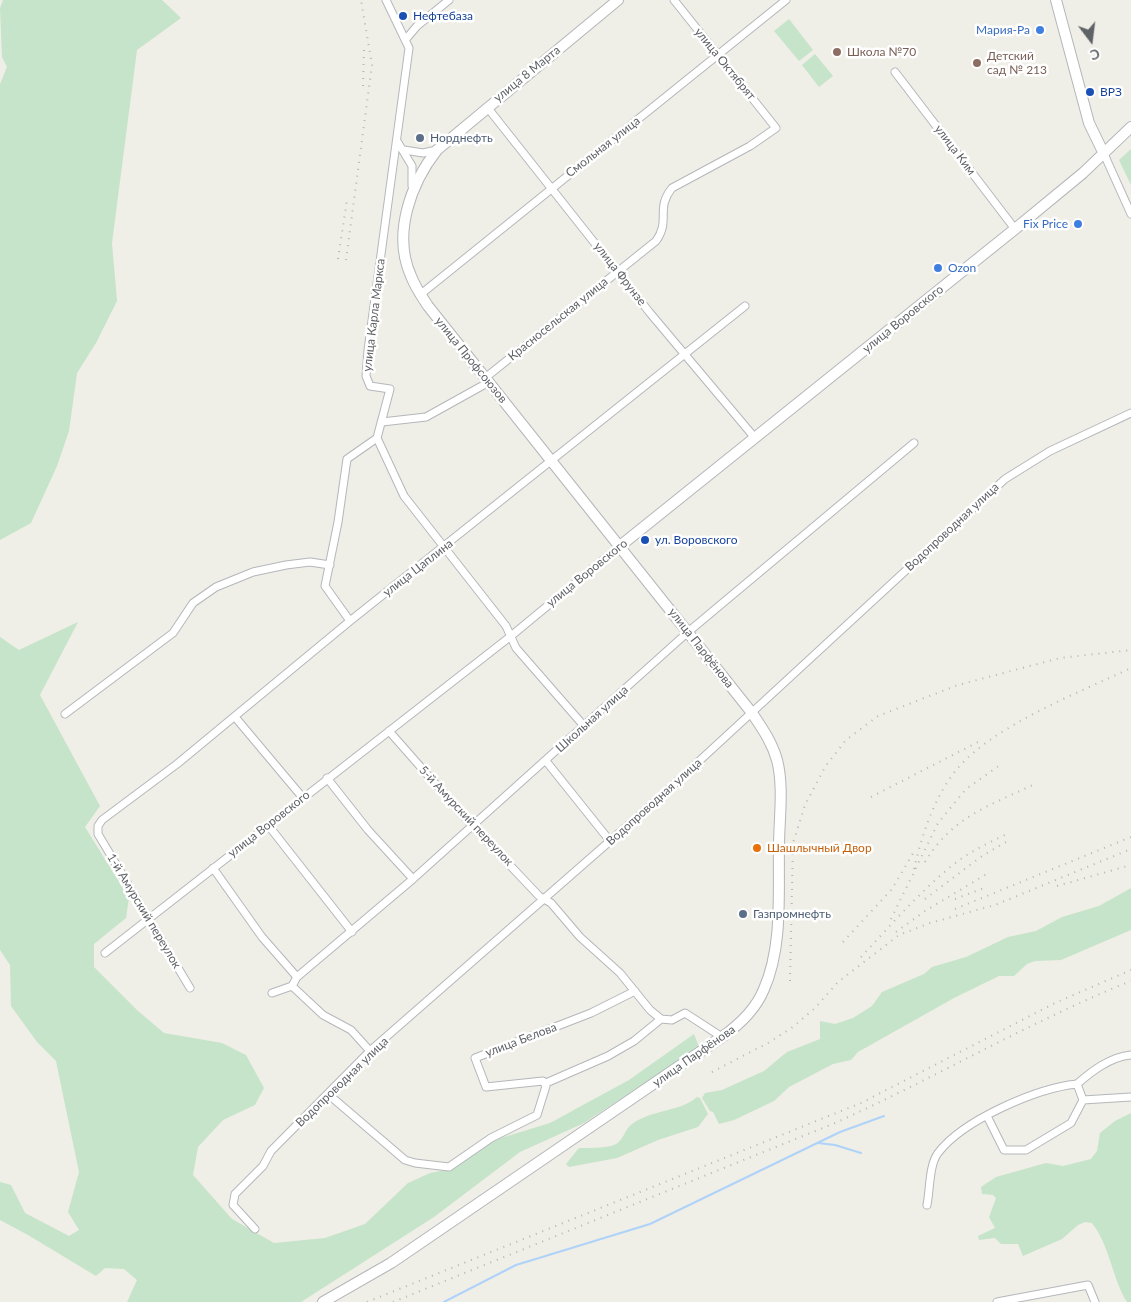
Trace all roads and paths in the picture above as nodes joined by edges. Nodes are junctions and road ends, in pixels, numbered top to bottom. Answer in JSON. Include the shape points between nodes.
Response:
{"nodes":[{"id":1,"x":386,"y":0,"type":"edge"},
{"id":2,"x":449,"y":0,"type":"edge"},
{"id":3,"x":618,"y":0,"type":"edge"},
{"id":4,"x":674,"y":0,"type":"edge"},
{"id":5,"x":786,"y":0,"type":"edge"},
{"id":6,"x":1056,"y":0,"type":"edge"},
{"id":7,"x":406,"y":39,"type":"junction"},
{"id":8,"x":719,"y":56,"type":"junction"},
{"id":9,"x":895,"y":72,"type":"dead end"},
{"id":10,"x":487,"y":107,"type":"junction"},
{"id":11,"x":1131,"y":127,"type":"edge"},
{"id":12,"x":776,"y":128,"type":"joint"},
{"id":13,"x":397,"y":141,"type":"junction"},
{"id":14,"x":404,"y":150,"type":"junction"},
{"id":15,"x":437,"y":150,"type":"junction"},
{"id":16,"x":1104,"y":154,"type":"junction"},
{"id":17,"x":551,"y":188,"type":"junction"},
{"id":18,"x":410,"y":195,"type":"junction"},
{"id":19,"x":1131,"y":214,"type":"edge"},
{"id":20,"x":1015,"y":229,"type":"junction"},
{"id":21,"x":618,"y":270,"type":"junction"},
{"id":22,"x":421,"y":294,"type":"junction"},
{"id":23,"x":745,"y":306,"type":"dead end"},
{"id":24,"x":685,"y":355,"type":"junction"},
{"id":25,"x":487,"y":380,"type":"junction"},
{"id":26,"x":1131,"y":413,"type":"edge"},
{"id":27,"x":382,"y":422,"type":"junction"},
{"id":28,"x":377,"y":438,"type":"junction"},
{"id":29,"x":755,"y":438,"type":"junction"},
{"id":30,"x":914,"y":443,"type":"dead end"},
{"id":31,"x":553,"y":461,"type":"junction"},
{"id":32,"x":620,"y":546,"type":"junction"},
{"id":33,"x":444,"y":548,"type":"junction"},
{"id":34,"x":330,"y":566,"type":"junction"},
{"id":35,"x":350,"y":621,"type":"junction"},
{"id":36,"x":688,"y":632,"type":"junction"},
{"id":37,"x":511,"y":636,"type":"junction"},
{"id":38,"x":752,"y":713,"type":"junction"},
{"id":39,"x":65,"y":714,"type":"dead end"},
{"id":40,"x":235,"y":718,"type":"junction"},
{"id":41,"x":584,"y":726,"type":"junction"},
{"id":42,"x":389,"y":731,"type":"junction"},
{"id":43,"x":546,"y":761,"type":"junction"},
{"id":44,"x":327,"y":778,"type":"junction"},
{"id":45,"x":303,"y":798,"type":"junction"},
{"id":46,"x":268,"y":825,"type":"junction"},
{"id":47,"x":473,"y":825,"type":"junction"},
{"id":48,"x":98,"y":834,"type":"joint"},
{"id":49,"x":610,"y":841,"type":"junction"},
{"id":50,"x":213,"y":868,"type":"junction"},
{"id":51,"x":413,"y":879,"type":"junction"},
{"id":52,"x":545,"y":900,"type":"junction"},
{"id":53,"x":149,"y":918,"type":"junction"},
{"id":54,"x":352,"y":932,"type":"junction"},
{"id":55,"x":105,"y":953,"type":"dead end"},
{"id":56,"x":297,"y":977,"type":"junction"},
{"id":57,"x":292,"y":986,"type":"junction"},
{"id":58,"x":190,"y":988,"type":"dead end"},
{"id":59,"x":635,"y":991,"type":"junction"},
{"id":60,"x":272,"y":993,"type":"dead end"},
{"id":61,"x":661,"y":1019,"type":"junction"},
{"id":62,"x":722,"y":1037,"type":"junction"},
{"id":63,"x":370,"y":1051,"type":"junction"},
{"id":64,"x":1131,"y":1055,"type":"edge"},
{"id":65,"x":546,"y":1083,"type":"junction"},
{"id":66,"x":1077,"y":1084,"type":"junction"},
{"id":67,"x":328,"y":1094,"type":"junction"},
{"id":68,"x":1131,"y":1096,"type":"edge"},
{"id":69,"x":1083,"y":1100,"type":"junction"},
{"id":70,"x":987,"y":1116,"type":"junction"},
{"id":71,"x":928,"y":1205,"type":"dead end"},
{"id":72,"x":255,"y":1229,"type":"dead end"},
{"id":73,"x":323,"y":1302,"type":"edge"},
{"id":74,"x":997,"y":1302,"type":"edge"},
{"id":75,"x":1095,"y":1302,"type":"edge"}],
"edges":[{"from":1,"to":7,"type":"street","name":"улица Карла Маркса"},
{"from":2,"to":7,"type":"street"},
{"from":3,"to":10,"type":"main road","name":"улица 8 Марта"},
{"from":4,"to":8,"type":"street","name":"улица Октябрят"},
{"from":5,"to":8,"type":"street","name":"Смольная улица"},
{"from":6,"to":16,"type":"main road","via":[[1089,123]]},
{"from":7,"to":13,"type":"street","name":"улица Карла Маркса","via":[[409,48]]},
{"from":8,"to":12,"type":"street","name":"улица Октябрят"},
{"from":8,"to":17,"type":"street","name":"Смольная улица"},
{"from":9,"to":20,"type":"street","name":"улица Ким"},
{"from":10,"to":15,"type":"main road","name":"улица 8 Марта"},
{"from":10,"to":17,"type":"street","name":"улица Фрунзе"},
{"from":11,"to":16,"type":"main road","name":"улица Воровского"},
{"from":12,"to":21,"type":"street","name":"Красносельская улица","via":[[750,146],[672,188],[664,198],[663,231]]},
{"from":13,"to":14,"type":"street"},
{"from":13,"to":27,"type":"street","name":"улица Карла Маркса","via":[[366,376],[370,386],[390,389]]},
{"from":14,"to":15,"type":"street","via":[[423,153]]},
{"from":14,"to":18,"type":"street","via":[[413,171]]},
{"from":15,"to":18,"type":"main road","name":"улица Профсоюзов","via":[[425,165]]},
{"from":16,"to":19,"type":"street"},
{"from":16,"to":20,"type":"main road","name":"улица Воровского"},
{"from":17,"to":21,"type":"street","name":"улица Фрунзе"},
{"from":17,"to":22,"type":"street","name":"Смольная улица"},
{"from":18,"to":22,"type":"main road","name":"улица Профсоюзов","via":[[405,256],[410,276]]},
{"from":20,"to":29,"type":"main road","name":"улица Воровского"},
{"from":21,"to":24,"type":"street","name":"улица Фрунзе"},
{"from":21,"to":25,"type":"street","name":"Красносельская улица"},
{"from":22,"to":25,"type":"main road","name":"улица Профсоюзов"},
{"from":23,"to":24,"type":"street","name":"улица Цаплина"},
{"from":24,"to":29,"type":"street","name":"улица Фрунзе"},
{"from":24,"to":31,"type":"street","name":"улица Цаплина"},
{"from":25,"to":27,"type":"street","name":"Красносельская улица","via":[[426,417]]},
{"from":25,"to":31,"type":"main road","name":"улица Профсоюзов"},
{"from":26,"to":38,"type":"street","name":"Водопроводная улица","via":[[1016,470]]},
{"from":27,"to":28,"type":"street","name":"улица Карла Маркса"},
{"from":28,"to":33,"type":"street","via":[[404,496]]},
{"from":28,"to":34,"type":"street","via":[[347,459]]},
{"from":29,"to":32,"type":"main road","name":"улица Воровского"},
{"from":30,"to":36,"type":"street","name":"Школьная улица"},
{"from":31,"to":32,"type":"main road","name":"улица Профсоюзов"},
{"from":31,"to":33,"type":"street","name":"улица Цаплина"},
{"from":32,"to":36,"type":"main road","name":"улица Парфёнова"},
{"from":32,"to":37,"type":"street","name":"улица Воровского"},
{"from":33,"to":35,"type":"street","name":"улица Цаплина"},
{"from":33,"to":37,"type":"street"},
{"from":34,"to":35,"type":"street","via":[[326,578],[327,591]]},
{"from":34,"to":39,"type":"street","via":[[310,562],[286,565],[253,572],[216,587],[193,603],[173,633]]},
{"from":35,"to":40,"type":"street","name":"улица Цаплина"},
{"from":36,"to":38,"type":"main road","name":"улица Парфёнова"},
{"from":36,"to":41,"type":"street","name":"Школьная улица"},
{"from":37,"to":41,"type":"street","via":[[516,648]]},
{"from":37,"to":42,"type":"street","name":"улица Воровского"},
{"from":38,"to":49,"type":"street","name":"Водопроводная улица"},
{"from":38,"to":62,"type":"main road","name":"улица Парфёнова","via":[[772,746],[779,776],[775,952],[770,975],[756,1005]]},
{"from":40,"to":45,"type":"street"},
{"from":40,"to":48,"type":"street","name":"улица Цаплина","via":[[102,820]]},
{"from":41,"to":43,"type":"street","name":"Школьная улица"},
{"from":42,"to":44,"type":"street","name":"улица Воровского"},
{"from":42,"to":47,"type":"street","name":"5-й Амурский переулок"},
{"from":43,"to":47,"type":"street","name":"Школьная улица"},
{"from":43,"to":49,"type":"street"},
{"from":44,"to":45,"type":"street","name":"улица Воровского"},
{"from":44,"to":51,"type":"street"},
{"from":45,"to":46,"type":"street","name":"улица Воровского"},
{"from":46,"to":50,"type":"street","name":"улица Воровского"},
{"from":46,"to":54,"type":"street"},
{"from":47,"to":51,"type":"street","name":"Школьная улица"},
{"from":47,"to":52,"type":"street","name":"5-й Амурский переулок"},
{"from":48,"to":53,"type":"street","name":"1-й Амурский переулок"},
{"from":49,"to":52,"type":"street","name":"Водопроводная улица"},
{"from":50,"to":53,"type":"street","name":"улица Воровского"},
{"from":50,"to":56,"type":"street","via":[[262,938]]},
{"from":51,"to":54,"type":"street","name":"Школьная улица"},
{"from":52,"to":59,"type":"street","name":"5-й Амурский переулок"},
{"from":52,"to":63,"type":"street","name":"Водопроводная улица"},
{"from":53,"to":55,"type":"street","name":"улица Воровского"},
{"from":53,"to":58,"type":"street","name":"1-й Амурский переулок"},
{"from":54,"to":56,"type":"street","name":"Школьная улица"},
{"from":56,"to":57,"type":"street","name":"Школьная улица"},
{"from":57,"to":60,"type":"street"},
{"from":57,"to":63,"type":"street","via":[[322,1015],[351,1030]]},
{"from":59,"to":61,"type":"street","name":"5-й Амурский переулок"},
{"from":59,"to":65,"type":"street","name":"улица Белова","via":[[590,1013],[475,1058],[486,1088]]},
{"from":61,"to":62,"type":"street","via":[[672,1020],[685,1013]]},
{"from":61,"to":65,"type":"street","via":[[634,1041],[608,1056]]},
{"from":62,"to":73,"type":"main road","name":"улица Парфёнова","via":[[392,1262]]},
{"from":63,"to":67,"type":"street","name":"Водопроводная улица"},
{"from":64,"to":66,"type":"street","via":[[1105,1064]]},
{"from":65,"to":67,"type":"street","via":[[537,1115],[491,1138],[454,1165],[444,1168],[405,1160]]},
{"from":66,"to":69,"type":"street"},
{"from":66,"to":70,"type":"street","via":[[1046,1089]]},
{"from":67,"to":72,"type":"street","name":"Водопроводная улица","via":[[271,1151],[263,1166],[232,1199],[233,1205]]},
{"from":68,"to":69,"type":"street"},
{"from":69,"to":70,"type":"street","via":[[1071,1123],[1032,1147],[1017,1151],[1000,1147]]},
{"from":70,"to":71,"type":"street","via":[[960,1133],[938,1154]]},
{"from":74,"to":75,"type":"street","via":[[1088,1284]]}]}
